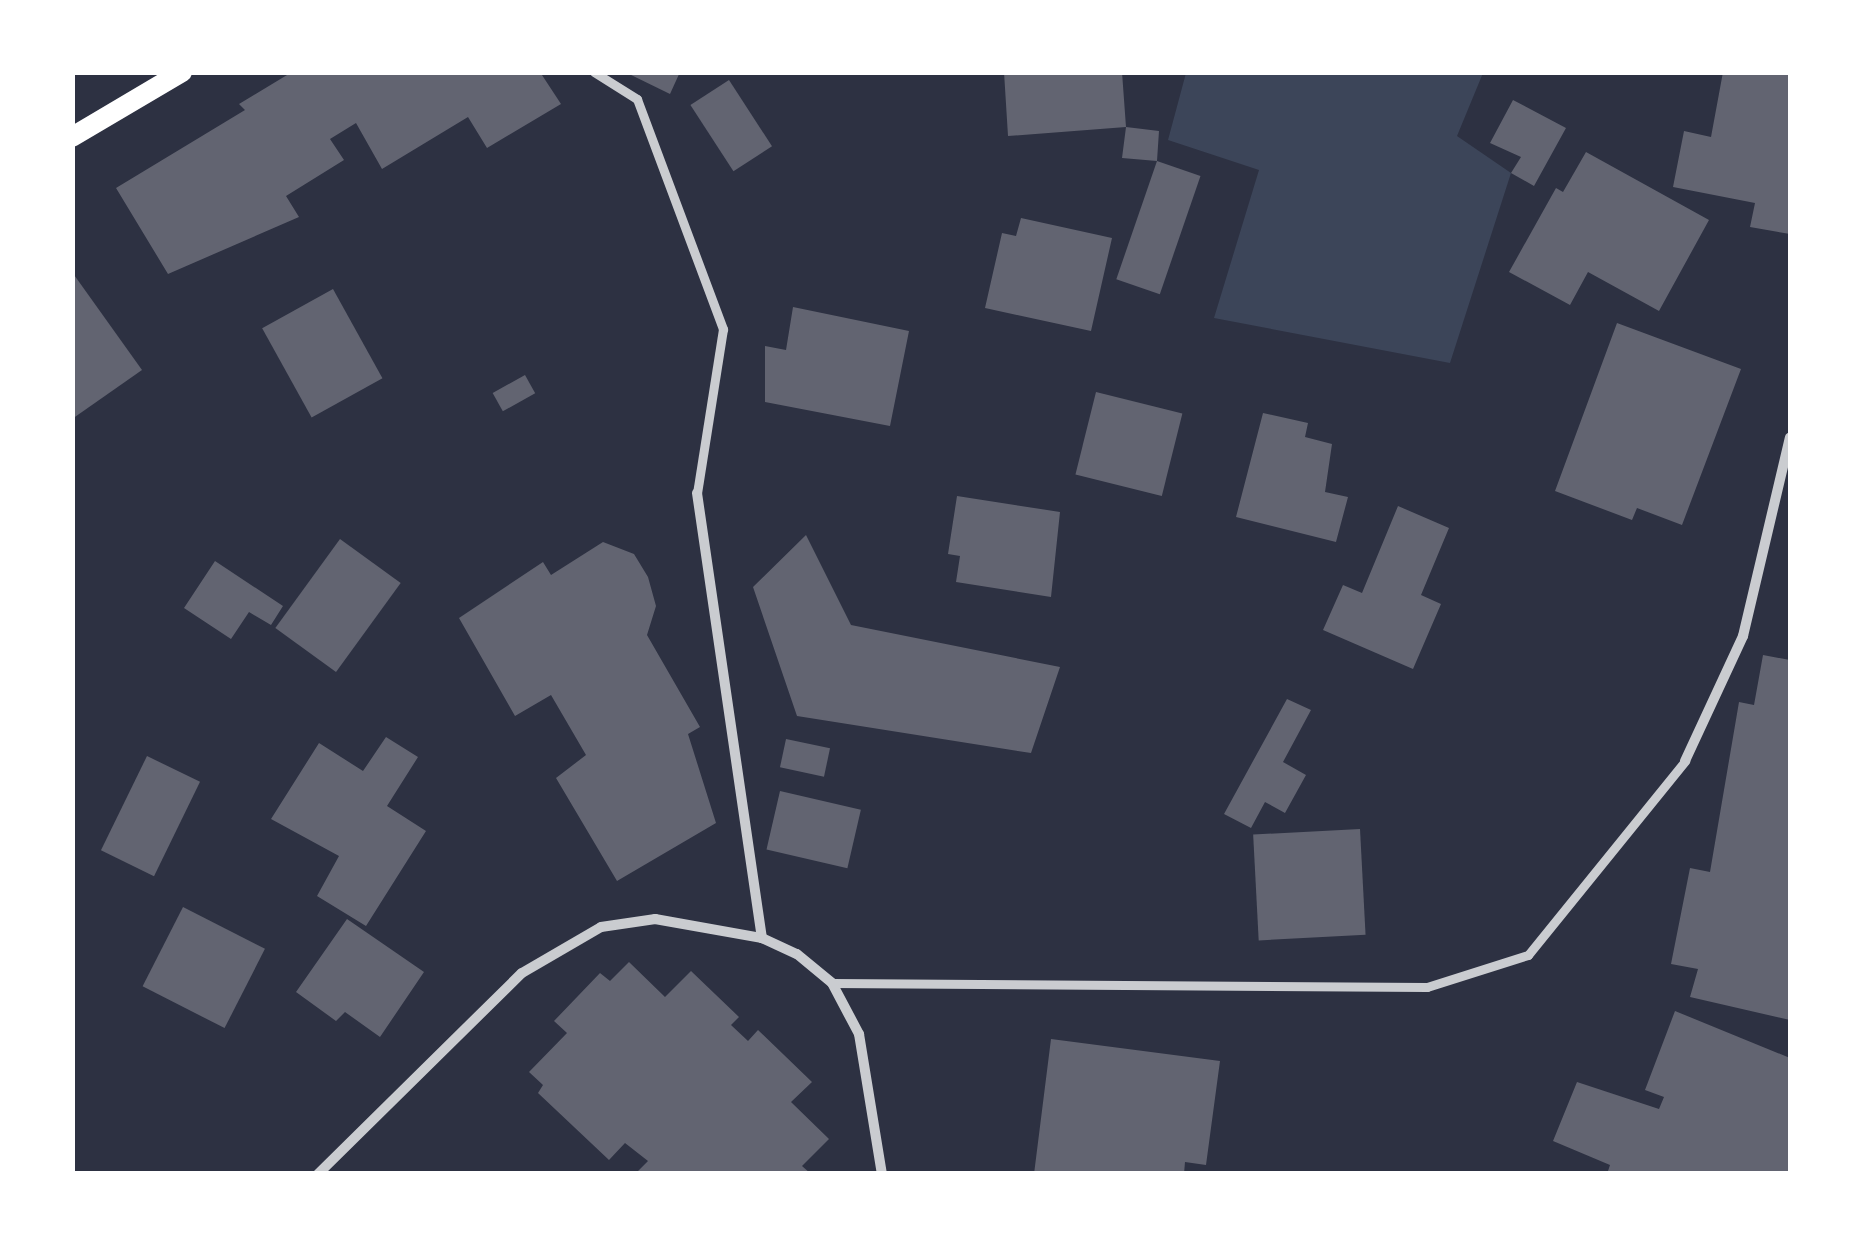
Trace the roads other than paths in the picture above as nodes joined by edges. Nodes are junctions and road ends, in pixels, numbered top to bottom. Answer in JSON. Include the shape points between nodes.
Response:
{"nodes":[{"id":1,"x":182,"y":72,"type":"edge"},
{"id":2,"x":594,"y":72,"type":"edge"},
{"id":3,"x":72,"y":137,"type":"edge"},
{"id":4,"x":1790,"y":437,"type":"edge"},
{"id":5,"x":697,"y":493,"type":"joint"},
{"id":6,"x":1685,"y":761,"type":"joint"},
{"id":7,"x":762,"y":938,"type":"junction"},
{"id":8,"x":832,"y":983,"type":"junction"},
{"id":9,"x":318,"y":1174,"type":"edge"},
{"id":10,"x":882,"y":1174,"type":"edge"}],
"edges":[{"from":1,"to":3,"type":"main road"},
{"from":2,"to":5,"type":"street","via":[[637,99],[723,329]]},
{"from":4,"to":6,"type":"street","via":[[1743,636]]},
{"from":5,"to":7,"type":"street"},
{"from":6,"to":8,"type":"street","via":[[1528,955],[1427,987]]},
{"from":7,"to":8,"type":"street","via":[[797,954]]},
{"from":7,"to":9,"type":"street","via":[[655,919],[570,939],[522,973]]},
{"from":8,"to":10,"type":"street","via":[[859,1034]]}]}
